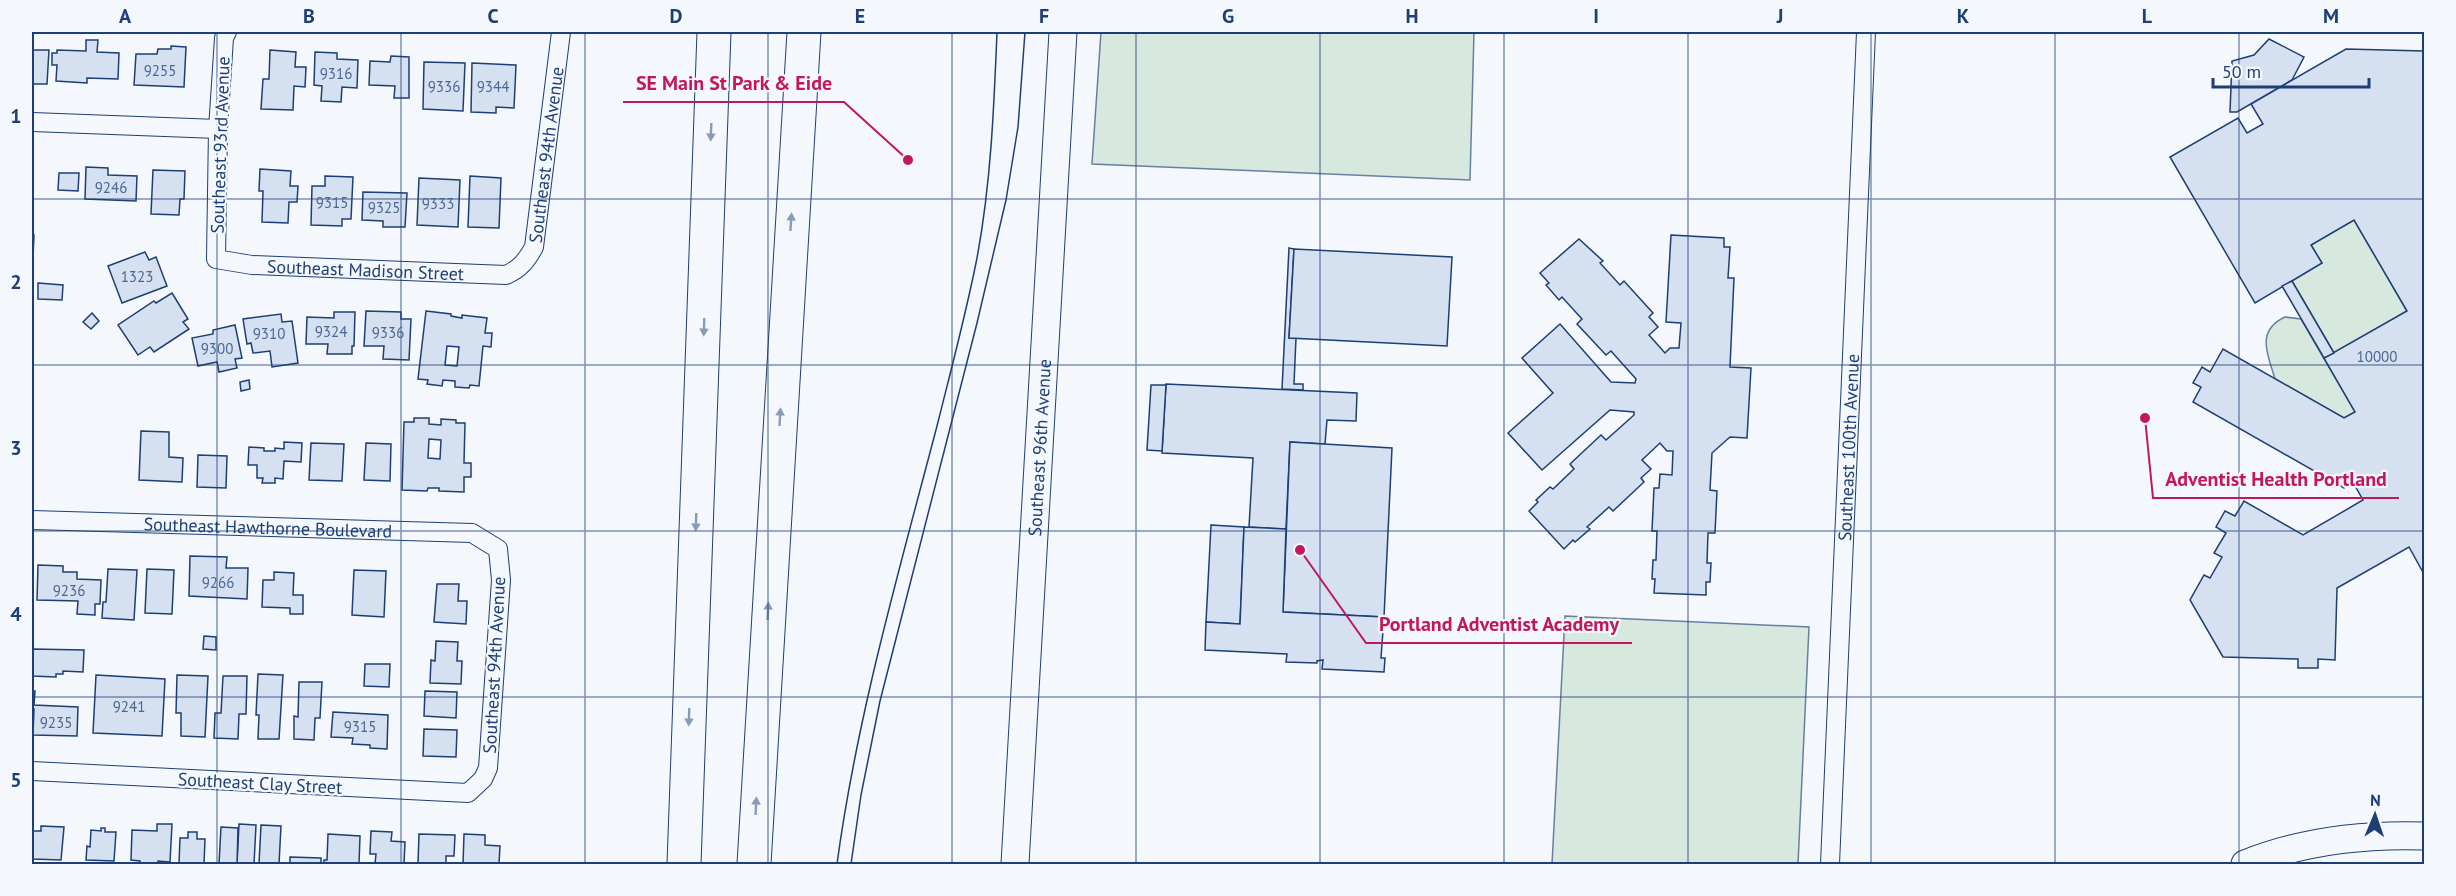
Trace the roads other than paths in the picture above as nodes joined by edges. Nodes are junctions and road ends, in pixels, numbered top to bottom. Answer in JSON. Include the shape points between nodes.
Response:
{"nodes":[{"id":1,"x":227,"y":32,"type":"edge"},
{"id":2,"x":561,"y":32,"type":"edge"},
{"id":3,"x":714,"y":32,"type":"edge"},
{"id":4,"x":804,"y":32,"type":"edge"},
{"id":5,"x":1063,"y":32,"type":"edge"},
{"id":6,"x":1866,"y":32,"type":"edge"},
{"id":7,"x":32,"y":122,"type":"edge"},
{"id":8,"x":218,"y":129,"type":"junction"},
{"id":9,"x":216,"y":259,"type":"joint"},
{"id":10,"x":515,"y":271,"type":"joint"},
{"id":11,"x":32,"y":520,"type":"edge"},
{"id":12,"x":498,"y":549,"type":"joint"},
{"id":13,"x":32,"y":771,"type":"edge"},
{"id":14,"x":483,"y":779,"type":"joint"},
{"id":15,"x":2424,"y":836,"type":"edge"},
{"id":16,"x":684,"y":864,"type":"edge"},
{"id":17,"x":754,"y":864,"type":"edge"},
{"id":18,"x":1015,"y":864,"type":"edge"},
{"id":19,"x":1830,"y":864,"type":"edge"},
{"id":20,"x":2245,"y":864,"type":"edge"}],
"edges":[{"from":1,"to":8,"type":"street","name":"Southeast 93rd Avenue"},
{"from":2,"to":10,"type":"street","name":"Southeast 94th Avenue","via":[[534,247],[528,260]]},
{"from":3,"to":16,"type":"highway","one_way":true},
{"from":17,"to":4,"type":"highway","one_way":true},
{"from":5,"to":18,"type":"street","name":"Southeast 96th Avenue"},
{"from":6,"to":19,"type":"street","name":"Southeast 100th Avenue"},
{"from":7,"to":8,"type":"street"},
{"from":8,"to":9,"type":"street","name":"Southeast 93rd Avenue"},
{"from":9,"to":10,"type":"street","name":"Southeast Madison Street","via":[[252,265],[506,274]]},
{"from":11,"to":12,"type":"street","name":"Southeast Hawthorne Boulevard","via":[[472,532]]},
{"from":12,"to":14,"type":"street","name":"Southeast 94th Avenue","via":[[501,580],[488,768]]},
{"from":13,"to":14,"type":"street","name":"Southeast Clay Street","via":[[468,793]]},
{"from":15,"to":20,"type":"street","via":[[2350,838]]}]}
